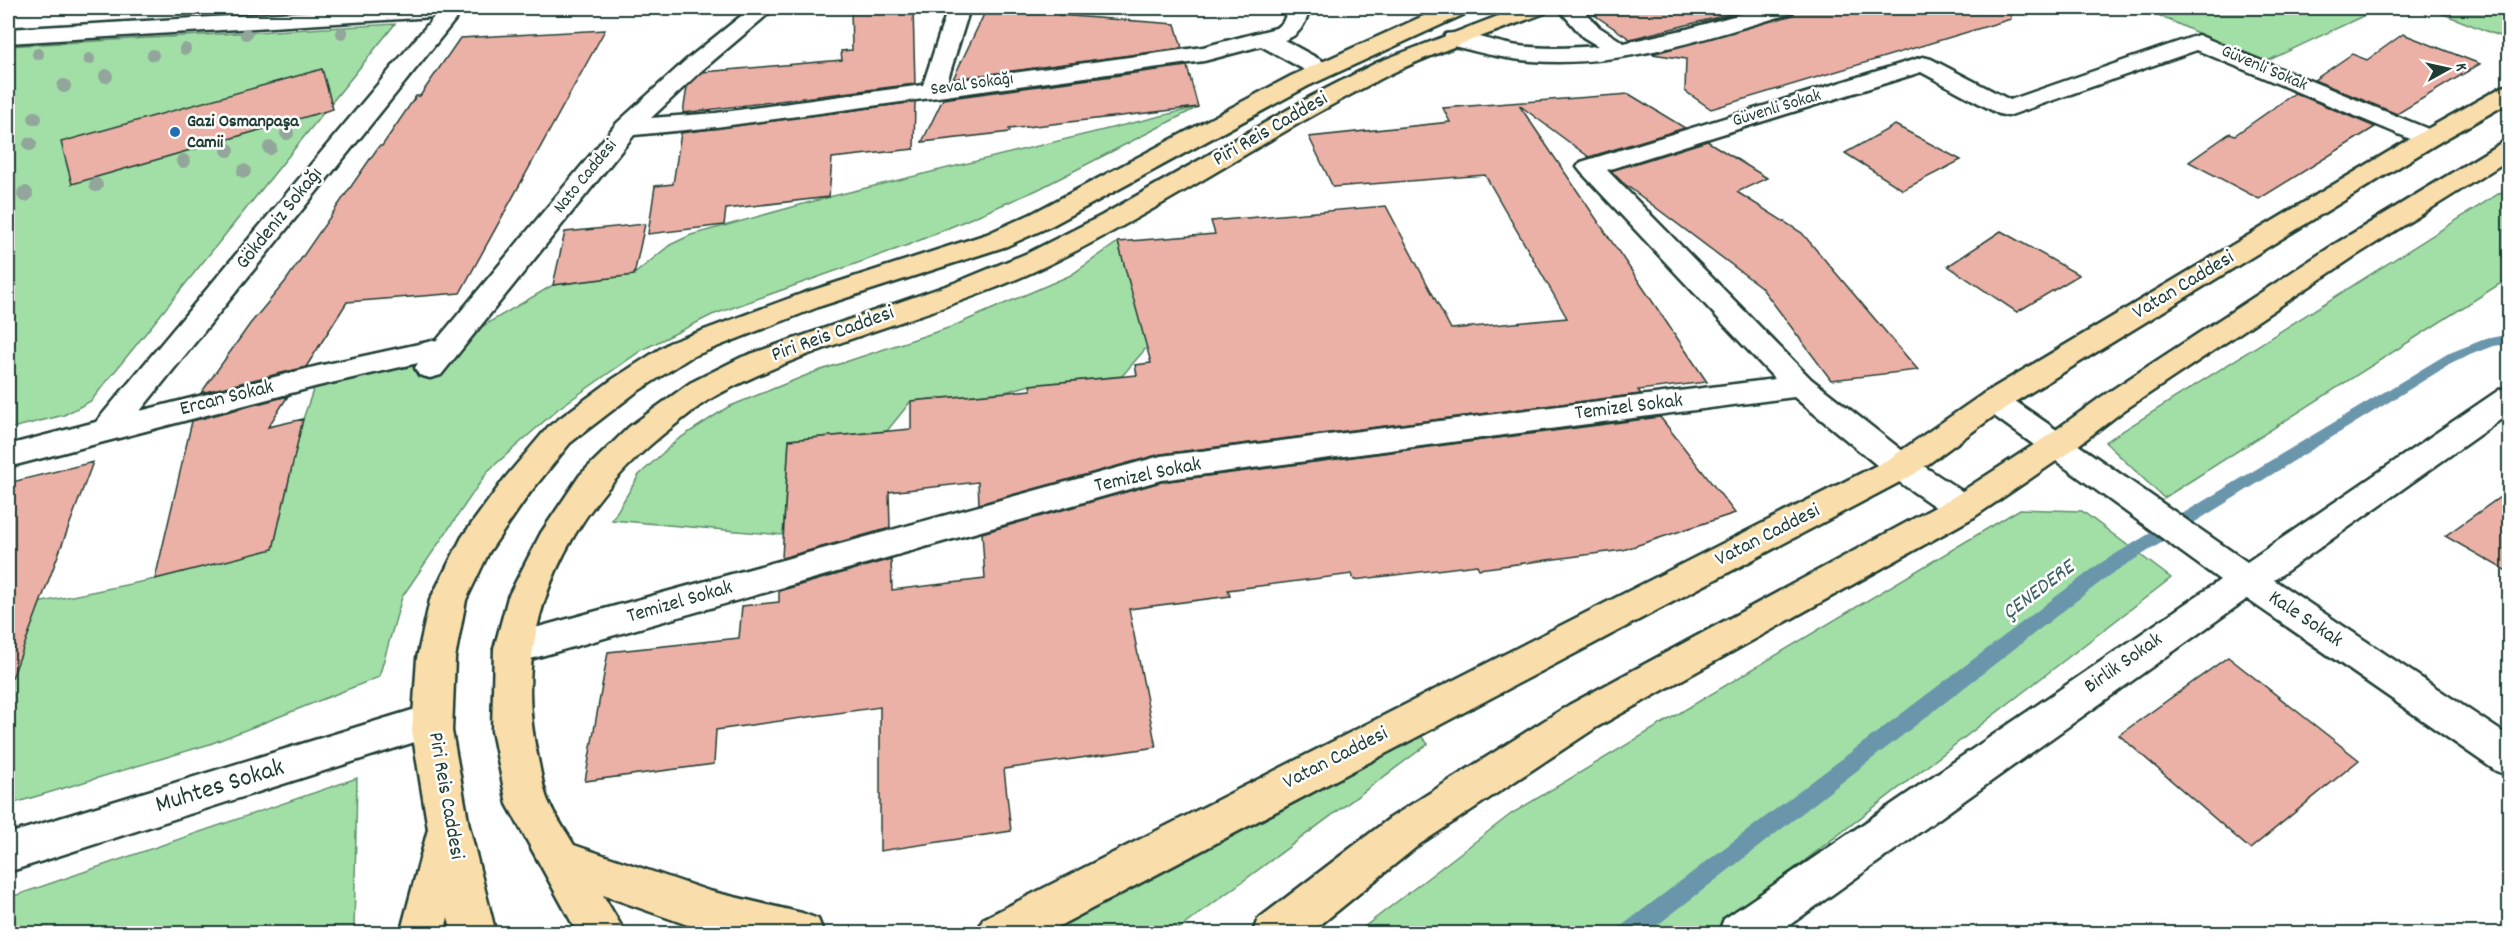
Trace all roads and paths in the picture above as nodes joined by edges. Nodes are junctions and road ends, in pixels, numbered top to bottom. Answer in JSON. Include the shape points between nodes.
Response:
{"nodes":[{"id":1,"x":207,"y":8,"type":"edge"},
{"id":2,"x":458,"y":8,"type":"edge"},
{"id":3,"x":764,"y":8,"type":"edge"},
{"id":4,"x":959,"y":8,"type":"edge"},
{"id":5,"x":1300,"y":8,"type":"edge"},
{"id":6,"x":1459,"y":8,"type":"edge"},
{"id":7,"x":1537,"y":8,"type":"edge"},
{"id":8,"x":1569,"y":8,"type":"edge"},
{"id":9,"x":1784,"y":8,"type":"edge"},
{"id":10,"x":191,"y":24,"type":"junction"},
{"id":11,"x":8,"y":36,"type":"edge"},
{"id":12,"x":1454,"y":39,"type":"junction"},
{"id":13,"x":1267,"y":40,"type":"junction"},
{"id":14,"x":1622,"y":51,"type":"junction"},
{"id":15,"x":1320,"y":69,"type":"junction"},
{"id":16,"x":933,"y":90,"type":"junction"},
{"id":17,"x":2510,"y":92,"type":"edge"},
{"id":18,"x":626,"y":128,"type":"junction"},
{"id":19,"x":2429,"y":138,"type":"junction"},
{"id":20,"x":2510,"y":148,"type":"edge"},
{"id":21,"x":438,"y":357,"type":"joint"},
{"id":22,"x":1800,"y":386,"type":"junction"},
{"id":23,"x":2510,"y":397,"type":"edge"},
{"id":24,"x":1994,"y":401,"type":"junction"},
{"id":25,"x":108,"y":429,"type":"junction"},
{"id":26,"x":2057,"y":445,"type":"junction"},
{"id":27,"x":8,"y":456,"type":"edge"},
{"id":28,"x":1901,"y":467,"type":"junction"},
{"id":29,"x":1962,"y":508,"type":"junction"},
{"id":30,"x":2245,"y":579,"type":"junction"},
{"id":31,"x":513,"y":649,"type":"junction"},
{"id":32,"x":432,"y":720,"type":"junction"},
{"id":33,"x":2510,"y":759,"type":"edge"},
{"id":34,"x":448,"y":826,"type":"junction"},
{"id":35,"x":8,"y":853,"type":"edge"},
{"id":36,"x":559,"y":859,"type":"junction"},
{"id":37,"x":422,"y":933,"type":"edge"},
{"id":38,"x":474,"y":933,"type":"edge"},
{"id":39,"x":604,"y":933,"type":"edge"},
{"id":40,"x":802,"y":933,"type":"edge"},
{"id":41,"x":999,"y":933,"type":"edge"},
{"id":42,"x":1274,"y":933,"type":"edge"},
{"id":43,"x":1740,"y":933,"type":"edge"}],
"edges":[{"from":1,"to":10,"type":"street"},
{"from":2,"to":10,"type":"street"},
{"from":2,"to":25,"type":"street","name":"Gökdeniz Sokağı"},
{"from":3,"to":18,"type":"street","name":"Nato Caddesi"},
{"from":4,"to":16,"type":"street"},
{"from":5,"to":13,"type":"street","name":"Seval Sokağı","via":[[1293,25]]},
{"from":6,"to":15,"type":"main road","name":"Piri Reis Caddesi"},
{"from":7,"to":12,"type":"main road","name":"Piri Reis Caddesi"},
{"from":8,"to":14,"type":"street","via":[[1591,32]]},
{"from":9,"to":14,"type":"street"},
{"from":10,"to":11,"type":"street"},
{"from":12,"to":14,"type":"street","via":[[1542,56]]},
{"from":12,"to":31,"type":"main road","name":"Piri Reis Caddesi","via":[[1367,77],[1040,258],[753,364],[701,390],[640,435],[592,483],[553,542],[526,597]]},
{"from":13,"to":15,"type":"street"},
{"from":13,"to":16,"type":"street","name":"Seval Sokağı","via":[[1204,54]]},
{"from":15,"to":32,"type":"main road","name":"Piri Reis Caddesi","via":[[1041,220],[997,240],[811,300],[680,350],[624,386],[559,435],[474,546],[448,600],[436,658]]},
{"from":16,"to":18,"type":"street","name":"Seval Sokağı","via":[[716,120]]},
{"from":17,"to":19,"type":"main road","name":"Vatan Caddesi"},
{"from":18,"to":21,"type":"street","name":"Nato Caddesi"},
{"from":19,"to":22,"type":"street","name":"Güvenli Sokak","via":[[2198,42],[2008,109],[1923,64],[1590,167]]},
{"from":19,"to":24,"type":"main road","name":"Vatan Caddesi"},
{"from":20,"to":26,"type":"main road","via":[[2345,249]]},
{"from":21,"to":25,"type":"street","name":"Ercan Sokak","via":[[318,376]]},
{"from":22,"to":28,"type":"street","name":"Güvenli Sokak"},
{"from":22,"to":31,"type":"street","name":"Temizel Sokak","via":[[1161,468]]},
{"from":23,"to":30,"type":"street","name":"Birlik Sokak"},
{"from":24,"to":26,"type":"street","name":"Kale Sokak"},
{"from":24,"to":28,"type":"main road","name":"Vatan Caddesi"},
{"from":25,"to":27,"type":"street","name":"Ercan Sokak"},
{"from":26,"to":29,"type":"main road"},
{"from":26,"to":30,"type":"street","name":"Kale Sokak"},
{"from":28,"to":29,"type":"street","name":"Güvenli Sokak"},
{"from":28,"to":41,"type":"main road","name":"Vatan Caddesi"},
{"from":29,"to":42,"type":"main road","via":[[1583,716],[1405,831]]},
{"from":30,"to":33,"type":"street","name":"Kale Sokak"},
{"from":30,"to":43,"type":"street","name":"Birlik Sokak"},
{"from":31,"to":36,"type":"main road","name":"Piri Reis Caddesi","via":[[512,730],[528,804]]},
{"from":32,"to":34,"type":"main road","name":"Piri Reis Caddesi"},
{"from":32,"to":35,"type":"street","name":"Muhtes Sokak"},
{"from":34,"to":37,"type":"main road"},
{"from":34,"to":38,"type":"main road","name":"Piri Reis Caddesi"},
{"from":36,"to":39,"type":"main road","name":"Piri Reis Caddesi"},
{"from":36,"to":40,"type":"main road","via":[[676,901],[774,930]]}]}
